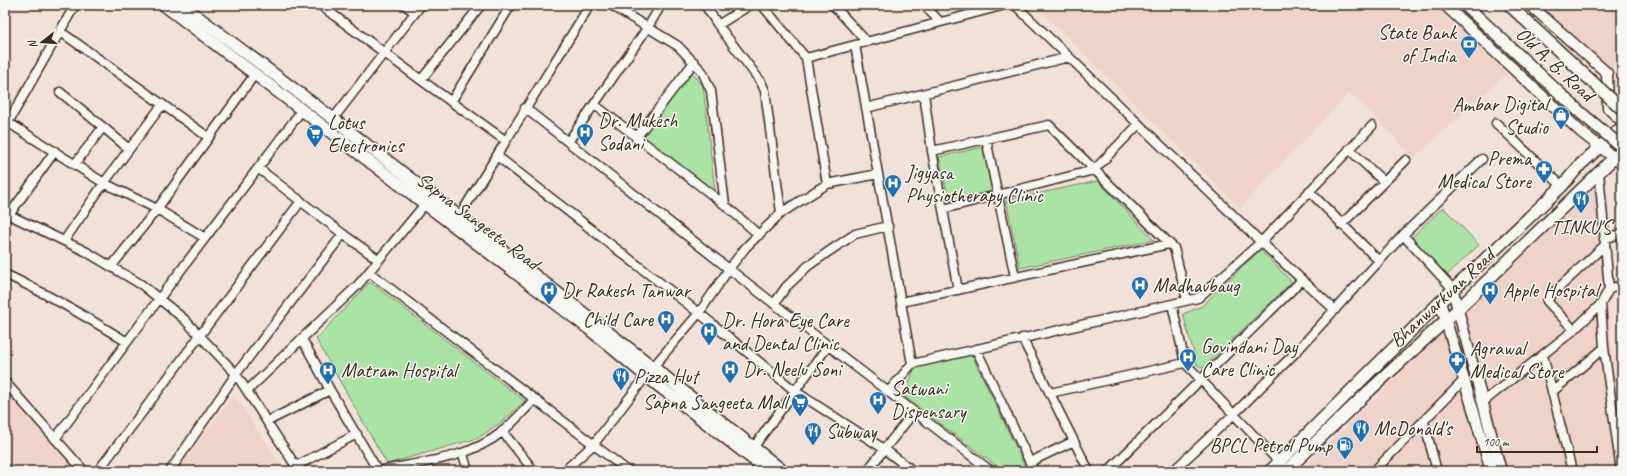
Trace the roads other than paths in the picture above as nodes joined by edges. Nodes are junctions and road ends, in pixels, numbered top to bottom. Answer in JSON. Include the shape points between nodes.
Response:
{"nodes":[{"id":1,"x":75,"y":5,"type":"edge"},
{"id":2,"x":164,"y":5,"type":"edge"},
{"id":3,"x":182,"y":5,"type":"edge"},
{"id":4,"x":320,"y":5,"type":"edge"},
{"id":5,"x":406,"y":5,"type":"edge"},
{"id":6,"x":421,"y":5,"type":"edge"},
{"id":7,"x":481,"y":5,"type":"edge"},
{"id":8,"x":511,"y":5,"type":"edge"},
{"id":9,"x":590,"y":5,"type":"edge"},
{"id":10,"x":611,"y":5,"type":"edge"},
{"id":11,"x":661,"y":5,"type":"edge"},
{"id":12,"x":705,"y":5,"type":"edge"},
{"id":13,"x":750,"y":5,"type":"edge"},
{"id":14,"x":762,"y":5,"type":"edge"},
{"id":15,"x":833,"y":5,"type":"edge"},
{"id":16,"x":924,"y":5,"type":"edge"},
{"id":17,"x":1004,"y":5,"type":"edge"},
{"id":18,"x":1015,"y":5,"type":"edge"},
{"id":19,"x":1445,"y":5,"type":"edge"},
{"id":20,"x":1465,"y":5,"type":"edge"},
{"id":21,"x":1509,"y":5,"type":"edge"},
{"id":22,"x":1530,"y":5,"type":"edge"},
{"id":23,"x":415,"y":13,"type":"junction"},
{"id":24,"x":940,"y":22,"type":"junction"},
{"id":25,"x":718,"y":25,"type":"junction"},
{"id":26,"x":648,"y":27,"type":"junction"},
{"id":27,"x":61,"y":32,"type":"junction"},
{"id":28,"x":867,"y":42,"type":"junction"},
{"id":29,"x":855,"y":45,"type":"junction"},
{"id":30,"x":385,"y":52,"type":"junction"},
{"id":31,"x":1068,"y":57,"type":"junction"},
{"id":32,"x":806,"y":58,"type":"junction"},
{"id":33,"x":694,"y":62,"type":"junction"},
{"id":34,"x":255,"y":74,"type":"junction"},
{"id":35,"x":421,"y":80,"type":"junction"},
{"id":36,"x":60,"y":92,"type":"dead end"},
{"id":37,"x":924,"y":94,"type":"junction"},
{"id":38,"x":451,"y":102,"type":"junction"},
{"id":39,"x":162,"y":105,"type":"junction"},
{"id":40,"x":595,"y":105,"type":"junction"},
{"id":41,"x":525,"y":108,"type":"junction"},
{"id":42,"x":866,"y":108,"type":"junction"},
{"id":43,"x":1622,"y":109,"type":"edge"},
{"id":44,"x":302,"y":110,"type":"junction"},
{"id":45,"x":333,"y":119,"type":"junction"},
{"id":46,"x":1622,"y":121,"type":"edge"},
{"id":47,"x":1496,"y":123,"type":"dead end"},
{"id":48,"x":1139,"y":124,"type":"junction"},
{"id":49,"x":7,"y":126,"type":"edge"},
{"id":50,"x":1372,"y":126,"type":"dead end"},
{"id":51,"x":103,"y":127,"type":"junction"},
{"id":52,"x":1622,"y":127,"type":"edge"},
{"id":53,"x":208,"y":137,"type":"junction"},
{"id":54,"x":636,"y":138,"type":"junction"},
{"id":55,"x":986,"y":139,"type":"junction"},
{"id":56,"x":506,"y":141,"type":"junction"},
{"id":57,"x":568,"y":142,"type":"junction"},
{"id":58,"x":1622,"y":147,"type":"edge"},
{"id":59,"x":1600,"y":148,"type":"junction"},
{"id":60,"x":130,"y":149,"type":"junction"},
{"id":61,"x":1349,"y":149,"type":"junction"},
{"id":62,"x":1622,"y":150,"type":"edge"},
{"id":63,"x":55,"y":151,"type":"junction"},
{"id":64,"x":932,"y":151,"type":"junction"},
{"id":65,"x":497,"y":156,"type":"junction"},
{"id":66,"x":1482,"y":159,"type":"dead end"},
{"id":67,"x":1406,"y":160,"type":"dead end"},
{"id":68,"x":1618,"y":161,"type":"edge"},
{"id":69,"x":75,"y":164,"type":"junction"},
{"id":70,"x":258,"y":168,"type":"junction"},
{"id":71,"x":1094,"y":170,"type":"junction"},
{"id":72,"x":1599,"y":172,"type":"junction"},
{"id":73,"x":878,"y":174,"type":"junction"},
{"id":74,"x":1384,"y":182,"type":"junction"},
{"id":75,"x":104,"y":183,"type":"junction"},
{"id":76,"x":827,"y":184,"type":"junction"},
{"id":77,"x":1562,"y":186,"type":"junction"},
{"id":78,"x":1309,"y":191,"type":"junction"},
{"id":79,"x":997,"y":195,"type":"junction"},
{"id":80,"x":301,"y":201,"type":"junction"},
{"id":81,"x":426,"y":204,"type":"junction"},
{"id":82,"x":725,"y":205,"type":"junction"},
{"id":83,"x":157,"y":209,"type":"junction"},
{"id":84,"x":943,"y":209,"type":"junction"},
{"id":85,"x":781,"y":213,"type":"junction"},
{"id":86,"x":7,"y":214,"type":"edge"},
{"id":87,"x":456,"y":221,"type":"junction"},
{"id":88,"x":1341,"y":225,"type":"junction"},
{"id":89,"x":888,"y":226,"type":"junction"},
{"id":90,"x":344,"y":234,"type":"junction"},
{"id":91,"x":1403,"y":234,"type":"junction"},
{"id":92,"x":1622,"y":234,"type":"edge"},
{"id":93,"x":759,"y":235,"type":"junction"},
{"id":94,"x":205,"y":238,"type":"junction"},
{"id":95,"x":64,"y":241,"type":"junction"},
{"id":96,"x":1261,"y":242,"type":"junction"},
{"id":97,"x":1605,"y":242,"type":"junction"},
{"id":98,"x":1169,"y":244,"type":"junction"},
{"id":99,"x":379,"y":260,"type":"junction"},
{"id":100,"x":1379,"y":261,"type":"junction"},
{"id":101,"x":111,"y":267,"type":"junction"},
{"id":102,"x":729,"y":270,"type":"junction"},
{"id":103,"x":369,"y":272,"type":"junction"},
{"id":104,"x":5,"y":274,"type":"edge"},
{"id":105,"x":1015,"y":277,"type":"junction"},
{"id":106,"x":1302,"y":280,"type":"junction"},
{"id":107,"x":1622,"y":285,"type":"edge"},
{"id":108,"x":1609,"y":289,"type":"junction"},
{"id":109,"x":958,"y":290,"type":"junction"},
{"id":110,"x":1453,"y":290,"type":"junction"},
{"id":111,"x":159,"y":299,"type":"junction"},
{"id":112,"x":1187,"y":300,"type":"junction"},
{"id":113,"x":901,"y":302,"type":"junction"},
{"id":114,"x":1440,"y":302,"type":"junction"},
{"id":115,"x":774,"y":304,"type":"junction"},
{"id":116,"x":1172,"y":304,"type":"junction"},
{"id":117,"x":1601,"y":304,"type":"junction"},
{"id":118,"x":1458,"y":309,"type":"junction"},
{"id":119,"x":1335,"y":310,"type":"junction"},
{"id":120,"x":700,"y":313,"type":"junction"},
{"id":121,"x":1446,"y":319,"type":"junction"},
{"id":122,"x":1574,"y":330,"type":"junction"},
{"id":123,"x":200,"y":335,"type":"junction"},
{"id":124,"x":1022,"y":338,"type":"junction"},
{"id":125,"x":302,"y":339,"type":"junction"},
{"id":126,"x":127,"y":342,"type":"junction"},
{"id":127,"x":828,"y":346,"type":"junction"},
{"id":128,"x":1604,"y":348,"type":"junction"},
{"id":129,"x":976,"y":349,"type":"junction"},
{"id":130,"x":1542,"y":355,"type":"junction"},
{"id":131,"x":1185,"y":363,"type":"junction"},
{"id":132,"x":912,"y":364,"type":"junction"},
{"id":133,"x":653,"y":367,"type":"junction"},
{"id":134,"x":236,"y":374,"type":"junction"},
{"id":135,"x":646,"y":376,"type":"junction"},
{"id":136,"x":1201,"y":379,"type":"junction"},
{"id":137,"x":1464,"y":380,"type":"junction"},
{"id":138,"x":5,"y":382,"type":"edge"},
{"id":139,"x":330,"y":390,"type":"junction"},
{"id":140,"x":247,"y":391,"type":"junction"},
{"id":141,"x":795,"y":391,"type":"junction"},
{"id":142,"x":888,"y":392,"type":"junction"},
{"id":143,"x":1552,"y":392,"type":"junction"},
{"id":144,"x":1050,"y":393,"type":"junction"},
{"id":145,"x":535,"y":399,"type":"junction"},
{"id":146,"x":1483,"y":402,"type":"junction"},
{"id":147,"x":914,"y":412,"type":"junction"},
{"id":148,"x":1234,"y":414,"type":"junction"},
{"id":149,"x":268,"y":421,"type":"junction"},
{"id":150,"x":1424,"y":422,"type":"junction"},
{"id":151,"x":502,"y":431,"type":"junction"},
{"id":152,"x":357,"y":434,"type":"junction"},
{"id":153,"x":56,"y":439,"type":"junction"},
{"id":154,"x":1074,"y":441,"type":"junction"},
{"id":155,"x":593,"y":445,"type":"junction"},
{"id":156,"x":753,"y":448,"type":"junction"},
{"id":157,"x":884,"y":449,"type":"junction"},
{"id":158,"x":463,"y":454,"type":"junction"},
{"id":159,"x":1030,"y":462,"type":"junction"},
{"id":160,"x":419,"y":467,"type":"edge"},
{"id":161,"x":1283,"y":467,"type":"edge"},
{"id":162,"x":298,"y":468,"type":"edge"},
{"id":163,"x":84,"y":471,"type":"edge"},
{"id":164,"x":98,"y":471,"type":"edge"},
{"id":165,"x":170,"y":471,"type":"edge"},
{"id":166,"x":378,"y":471,"type":"edge"},
{"id":167,"x":468,"y":471,"type":"edge"},
{"id":168,"x":534,"y":471,"type":"edge"},
{"id":169,"x":564,"y":471,"type":"edge"},
{"id":170,"x":628,"y":471,"type":"edge"},
{"id":171,"x":768,"y":471,"type":"edge"},
{"id":172,"x":783,"y":471,"type":"edge"},
{"id":173,"x":867,"y":471,"type":"edge"},
{"id":174,"x":913,"y":471,"type":"edge"},
{"id":175,"x":991,"y":471,"type":"edge"},
{"id":176,"x":1034,"y":471,"type":"edge"},
{"id":177,"x":1088,"y":471,"type":"edge"},
{"id":178,"x":1108,"y":471,"type":"edge"},
{"id":179,"x":1173,"y":471,"type":"edge"},
{"id":180,"x":1270,"y":471,"type":"edge"},
{"id":181,"x":1374,"y":471,"type":"edge"},
{"id":182,"x":1438,"y":471,"type":"edge"},
{"id":183,"x":1491,"y":471,"type":"edge"},
{"id":184,"x":1501,"y":471,"type":"edge"},
{"id":185,"x":1572,"y":471,"type":"edge"},
{"id":186,"x":1621,"y":471,"type":"edge"}],
"edges":[{"from":1,"to":27,"type":"street"},
{"from":2,"to":34,"type":"main road","name":"Sapna Sangeeta Road"},
{"from":3,"to":45,"type":"main road","name":"Sapna Sangeeta Road"},
{"from":4,"to":30,"type":"street"},
{"from":5,"to":23,"type":"street"},
{"from":6,"to":23,"type":"street"},
{"from":7,"to":35,"type":"street"},
{"from":8,"to":38,"type":"street"},
{"from":9,"to":41,"type":"street"},
{"from":10,"to":26,"type":"street"},
{"from":11,"to":26,"type":"street"},
{"from":12,"to":25,"type":"street"},
{"from":13,"to":25,"type":"street"},
{"from":14,"to":32,"type":"street"},
{"from":15,"to":28,"type":"street"},
{"from":16,"to":24,"type":"street"},
{"from":17,"to":24,"type":"street"},
{"from":18,"to":31,"type":"street"},
{"from":19,"to":59,"type":"street"},
{"from":20,"to":58,"type":"main road","name":"Old A. B. Road","bridge":true,"via":[[1582,114]]},
{"from":21,"to":43,"type":"main road","name":"Old A. B. Road","bridge":true},
{"from":22,"to":46,"type":"street","via":[[1607,73],[1608,108]]},
{"from":23,"to":30,"type":"street"},
{"from":24,"to":28,"type":"street"},
{"from":25,"to":85,"type":"street","via":[[761,82],[765,92]]},
{"from":26,"to":33,"type":"street","via":[[678,46]]},
{"from":26,"to":40,"type":"street"},
{"from":27,"to":39,"type":"street"},
{"from":27,"to":49,"type":"street"},
{"from":28,"to":29,"type":"street"},
{"from":29,"to":32,"type":"street"},
{"from":29,"to":42,"type":"street"},
{"from":30,"to":35,"type":"street"},
{"from":30,"to":45,"type":"street"},
{"from":31,"to":37,"type":"street"},
{"from":31,"to":48,"type":"street"},
{"from":32,"to":76,"type":"street"},
{"from":33,"to":54,"type":"street"},
{"from":33,"to":82,"type":"street","via":[[702,71],[711,91]]},
{"from":34,"to":44,"type":"main road","name":"Sapna Sangeeta Road"},
{"from":34,"to":53,"type":"street"},
{"from":35,"to":38,"type":"street"},
{"from":36,"to":51,"type":"street"},
{"from":37,"to":42,"type":"street"},
{"from":37,"to":64,"type":"street"},
{"from":38,"to":56,"type":"street"},
{"from":39,"to":53,"type":"street"},
{"from":39,"to":60,"type":"street"},
{"from":40,"to":54,"type":"street"},
{"from":40,"to":57,"type":"street"},
{"from":41,"to":56,"type":"street"},
{"from":41,"to":57,"type":"street"},
{"from":42,"to":73,"type":"street"},
{"from":44,"to":70,"type":"street"},
{"from":44,"to":81,"type":"main road","name":"Sapna Sangeeta Road"},
{"from":45,"to":87,"type":"main road","name":"Sapna Sangeeta Road"},
{"from":47,"to":77,"type":"street"},
{"from":48,"to":71,"type":"street"},
{"from":48,"to":96,"type":"street"},
{"from":49,"to":63,"type":"street"},
{"from":50,"to":61,"type":"street"},
{"from":51,"to":60,"type":"street"},
{"from":51,"to":69,"type":"street"},
{"from":52,"to":59,"type":"main road","name":"Bhanwarkuan Road"},
{"from":53,"to":83,"type":"street"},
{"from":54,"to":82,"type":"street"},
{"from":55,"to":64,"type":"street"},
{"from":55,"to":71,"type":"street","via":[[1049,125]]},
{"from":55,"to":79,"type":"street"},
{"from":56,"to":65,"type":"street"},
{"from":57,"to":102,"type":"street"},
{"from":59,"to":68,"type":"street"},
{"from":59,"to":77,"type":"main road","name":"Bhanwarkuan Road"},
{"from":60,"to":75,"type":"street"},
{"from":61,"to":74,"type":"street"},
{"from":61,"to":78,"type":"street"},
{"from":62,"to":68,"type":"main road","name":"Bhanwarkuan Road"},
{"from":63,"to":69,"type":"street"},
{"from":63,"to":86,"type":"street"},
{"from":64,"to":84,"type":"street"},
{"from":65,"to":87,"type":"street"},
{"from":65,"to":120,"type":"street"},
{"from":66,"to":91,"type":"street"},
{"from":67,"to":74,"type":"street"},
{"from":68,"to":72,"type":"main road","name":"Bhanwarkuan Road"},
{"from":69,"to":75,"type":"street"},
{"from":70,"to":80,"type":"street"},
{"from":70,"to":94,"type":"street"},
{"from":71,"to":79,"type":"street"},
{"from":71,"to":98,"type":"street"},
{"from":72,"to":97,"type":"street"},
{"from":72,"to":118,"type":"main road","name":"Bhanwarkuan Road"},
{"from":73,"to":76,"type":"street"},
{"from":73,"to":89,"type":"street"},
{"from":74,"to":88,"type":"street"},
{"from":75,"to":83,"type":"street"},
{"from":75,"to":95,"type":"street"},
{"from":76,"to":85,"type":"street"},
{"from":77,"to":110,"type":"main road","name":"Bhanwarkuan Road"},
{"from":78,"to":88,"type":"street"},
{"from":78,"to":96,"type":"street"},
{"from":79,"to":84,"type":"street"},
{"from":79,"to":105,"type":"street"},
{"from":80,"to":90,"type":"street"},
{"from":80,"to":123,"type":"street"},
{"from":81,"to":87,"type":"main road","name":"Sapna Sangeeta Road"},
{"from":81,"to":99,"type":"street"},
{"from":82,"to":93,"type":"street"},
{"from":83,"to":94,"type":"street"},
{"from":83,"to":101,"type":"street"},
{"from":84,"to":109,"type":"street"},
{"from":85,"to":93,"type":"street"},
{"from":86,"to":95,"type":"street"},
{"from":87,"to":133,"type":"main road","name":"Sapna Sangeeta Road"},
{"from":87,"to":135,"type":"main road","name":"Sapna Sangeeta Road"},
{"from":88,"to":100,"type":"street"},
{"from":89,"to":113,"type":"street"},
{"from":89,"to":115,"type":"street","via":[[855,234],[808,266],[786,287]]},
{"from":90,"to":99,"type":"street"},
{"from":90,"to":134,"type":"street"},
{"from":91,"to":100,"type":"street"},
{"from":91,"to":110,"type":"street"},
{"from":92,"to":97,"type":"street"},
{"from":93,"to":102,"type":"street","via":[[746,247]]},
{"from":94,"to":111,"type":"street"},
{"from":95,"to":101,"type":"street"},
{"from":96,"to":106,"type":"street"},
{"from":96,"to":112,"type":"street","via":[[1198,298]]},
{"from":97,"to":108,"type":"street"},
{"from":97,"to":122,"type":"street","via":[[1547,301]]},
{"from":98,"to":105,"type":"street"},
{"from":98,"to":112,"type":"street","via":[[1174,248]]},
{"from":99,"to":103,"type":"street"},
{"from":100,"to":119,"type":"street"},
{"from":101,"to":111,"type":"street","via":[[142,285]]},
{"from":102,"to":115,"type":"street"},
{"from":102,"to":120,"type":"street"},
{"from":103,"to":125,"type":"street"},
{"from":103,"to":145,"type":"street"},
{"from":104,"to":126,"type":"street","via":[[72,308]]},
{"from":105,"to":109,"type":"street"},
{"from":106,"to":119,"type":"street"},
{"from":106,"to":136,"type":"street"},
{"from":107,"to":108,"type":"street"},
{"from":108,"to":117,"type":"street"},
{"from":109,"to":113,"type":"street"},
{"from":110,"to":114,"type":"main road","name":"Bhanwarkuan Road"},
{"from":110,"to":118,"type":"street"},
{"from":111,"to":123,"type":"street"},
{"from":111,"to":126,"type":"street"},
{"from":112,"to":116,"type":"street"},
{"from":113,"to":132,"type":"street"},
{"from":114,"to":121,"type":"street"},
{"from":114,"to":161,"type":"main road","name":"Bhanwarkuan Road"},
{"from":115,"to":127,"type":"street"},
{"from":116,"to":124,"type":"street"},
{"from":116,"to":131,"type":"street"},
{"from":117,"to":122,"type":"street"},
{"from":117,"to":128,"type":"street"},
{"from":118,"to":121,"type":"main road","name":"Bhanwarkuan Road"},
{"from":118,"to":146,"type":"street"},
{"from":119,"to":148,"type":"street"},
{"from":120,"to":133,"type":"street"},
{"from":120,"to":141,"type":"street"},
{"from":121,"to":137,"type":"street"},
{"from":121,"to":161,"type":"main road","name":"Bhanwarkuan Road"},
{"from":122,"to":130,"type":"street"},
{"from":123,"to":134,"type":"street"},
{"from":123,"to":164,"type":"street"},
{"from":124,"to":129,"type":"street"},
{"from":124,"to":144,"type":"street"},
{"from":125,"to":139,"type":"street"},
{"from":125,"to":140,"type":"street"},
{"from":126,"to":153,"type":"street"},
{"from":127,"to":141,"type":"street"},
{"from":127,"to":142,"type":"street"},
{"from":128,"to":143,"type":"street"},
{"from":128,"to":186,"type":"street"},
{"from":129,"to":132,"type":"street"},
{"from":129,"to":159,"type":"street"},
{"from":130,"to":143,"type":"street"},
{"from":130,"to":146,"type":"street"},
{"from":131,"to":136,"type":"street"},
{"from":131,"to":144,"type":"street"},
{"from":132,"to":142,"type":"street"},
{"from":133,"to":135,"type":"street"},
{"from":133,"to":156,"type":"main road","name":"Sapna Sangeeta Road"},
{"from":134,"to":140,"type":"street"},
{"from":134,"to":165,"type":"street"},
{"from":135,"to":155,"type":"street"},
{"from":135,"to":171,"type":"main road","name":"Sapna Sangeeta Road"},
{"from":136,"to":148,"type":"street"},
{"from":136,"to":178,"type":"street"},
{"from":137,"to":150,"type":"street"},
{"from":137,"to":183,"type":"street"},
{"from":138,"to":153,"type":"street"},
{"from":139,"to":149,"type":"street"},
{"from":139,"to":152,"type":"street"},
{"from":140,"to":149,"type":"street"},
{"from":141,"to":156,"type":"street"},
{"from":141,"to":157,"type":"street"},
{"from":142,"to":147,"type":"street"},
{"from":143,"to":185,"type":"street"},
{"from":144,"to":154,"type":"street"},
{"from":145,"to":151,"type":"street"},
{"from":145,"to":155,"type":"street"},
{"from":146,"to":184,"type":"street"},
{"from":147,"to":157,"type":"street"},
{"from":147,"to":175,"type":"street"},
{"from":148,"to":161,"type":"street"},
{"from":148,"to":179,"type":"street"},
{"from":149,"to":162,"type":"street"},
{"from":150,"to":181,"type":"street"},
{"from":150,"to":182,"type":"street"},
{"from":151,"to":158,"type":"street"},
{"from":151,"to":168,"type":"street"},
{"from":152,"to":162,"type":"street"},
{"from":152,"to":166,"type":"street"},
{"from":153,"to":163,"type":"street"},
{"from":154,"to":159,"type":"street"},
{"from":154,"to":177,"type":"street"},
{"from":155,"to":169,"type":"street"},
{"from":155,"to":170,"type":"street"},
{"from":156,"to":172,"type":"main road","name":"Sapna Sangeeta Road"},
{"from":157,"to":173,"type":"street"},
{"from":157,"to":174,"type":"street"},
{"from":158,"to":160,"type":"street"},
{"from":158,"to":167,"type":"street"},
{"from":159,"to":176,"type":"street"},
{"from":160,"to":166,"type":"street"},
{"from":161,"to":180,"type":"main road","name":"Bhanwarkuan Road"}]}
